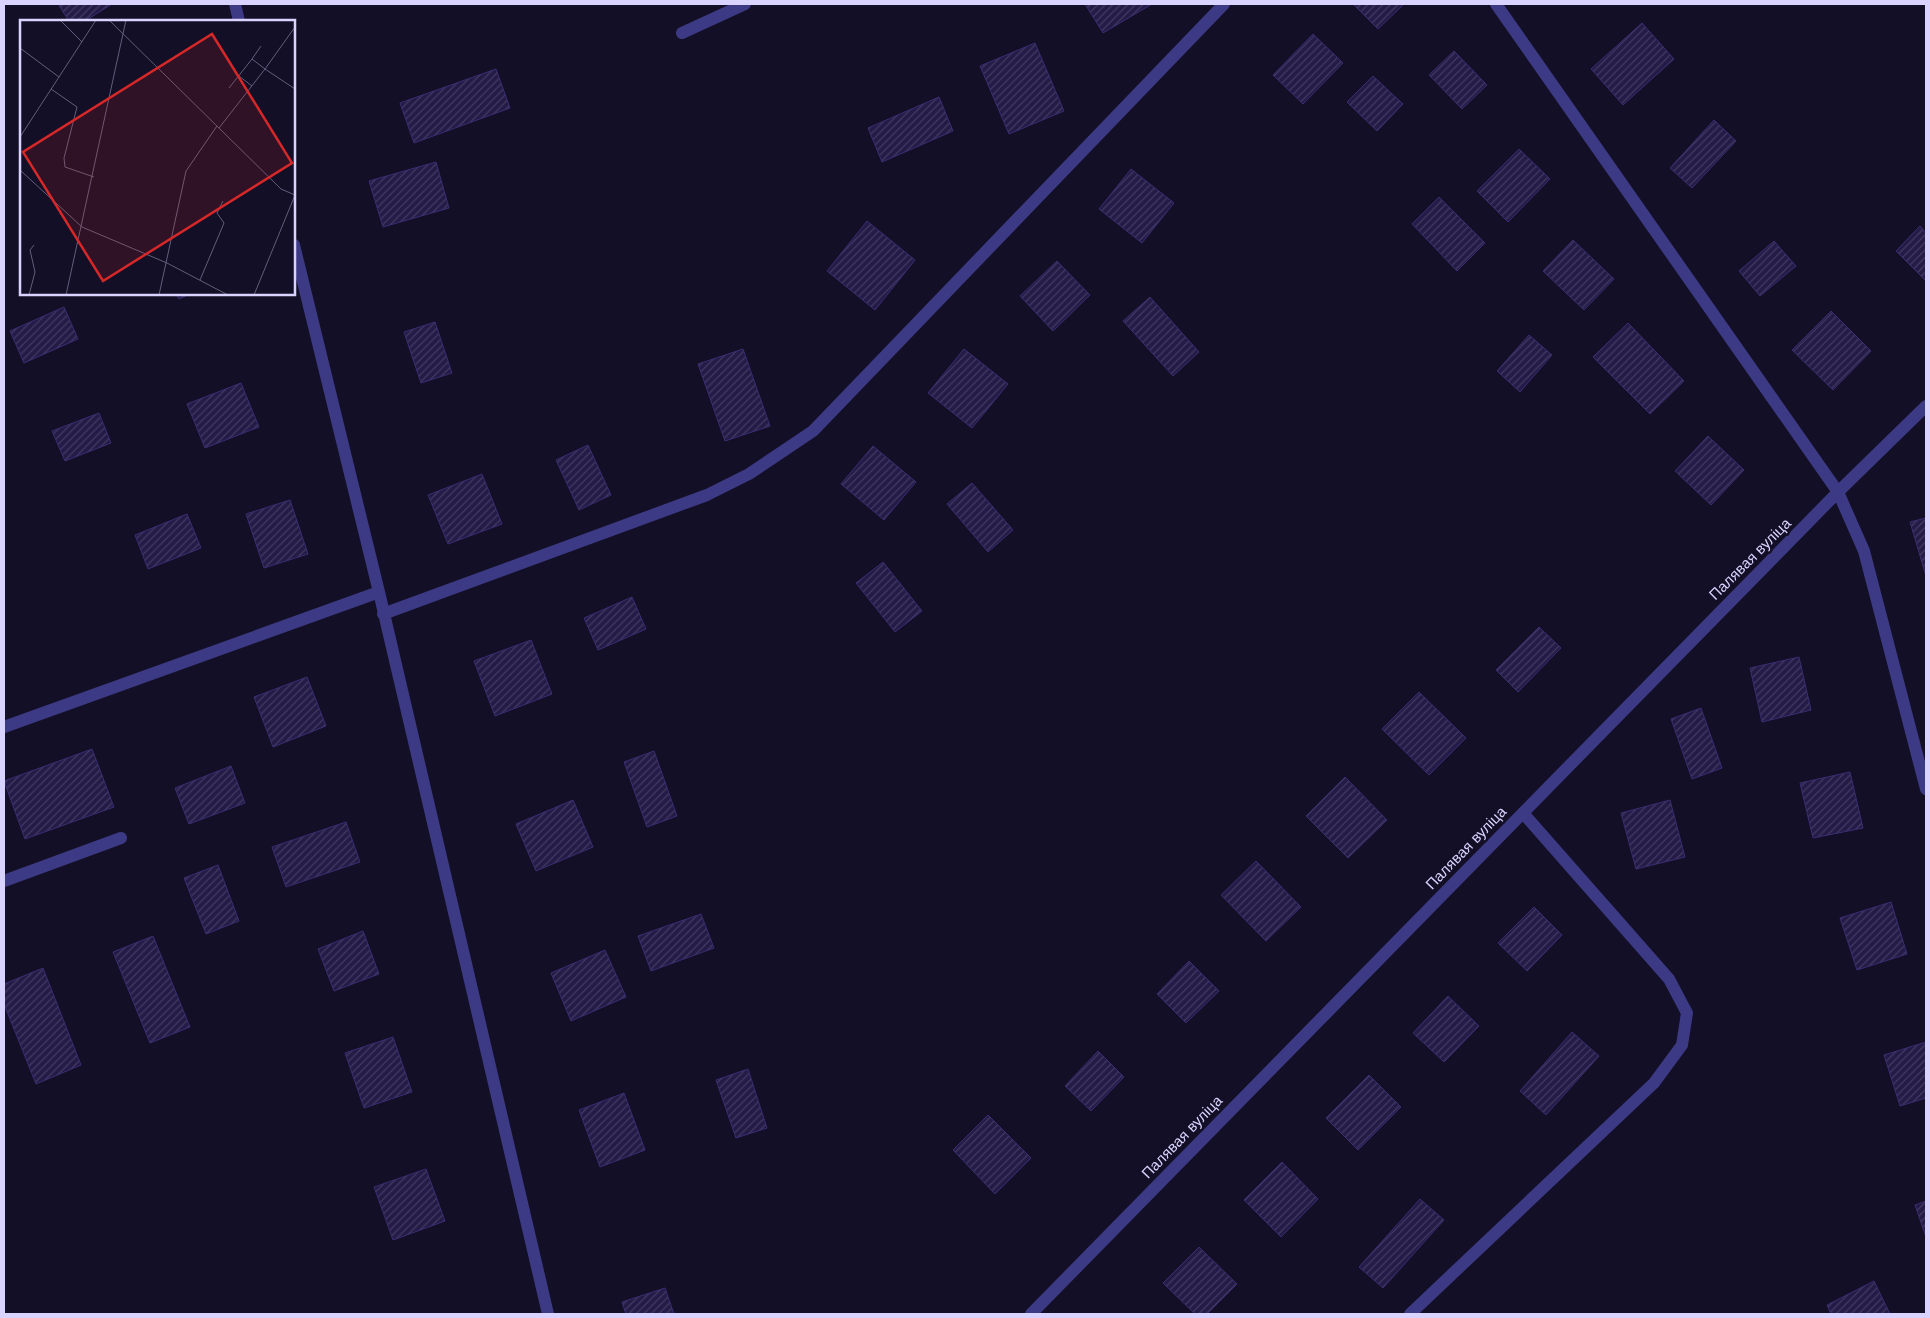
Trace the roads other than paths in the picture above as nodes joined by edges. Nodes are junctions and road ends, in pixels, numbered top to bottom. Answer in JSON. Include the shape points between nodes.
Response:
{"nodes":[{"id":1,"x":234,"y":4,"type":"edge"},
{"id":2,"x":745,"y":4,"type":"edge"},
{"id":3,"x":1224,"y":4,"type":"edge"},
{"id":4,"x":1496,"y":4,"type":"edge"},
{"id":5,"x":239,"y":20,"type":"edge"},
{"id":6,"x":682,"y":33,"type":"dead end"},
{"id":7,"x":295,"y":250,"type":"edge"},
{"id":8,"x":1926,"y":406,"type":"edge"},
{"id":9,"x":1838,"y":492,"type":"junction"},
{"id":10,"x":379,"y":592,"type":"junction"},
{"id":11,"x":383,"y":614,"type":"junction"},
{"id":12,"x":4,"y":726,"type":"edge"},
{"id":13,"x":1926,"y":789,"type":"edge"},
{"id":14,"x":1523,"y":813,"type":"junction"},
{"id":15,"x":121,"y":838,"type":"dead end"},
{"id":16,"x":4,"y":882,"type":"edge"},
{"id":17,"x":548,"y":1314,"type":"edge"},
{"id":18,"x":1031,"y":1314,"type":"edge"},
{"id":19,"x":1410,"y":1314,"type":"edge"}],
"edges":[{"from":1,"to":5,"type":"street"},
{"from":2,"to":6,"type":"street"},
{"from":3,"to":11,"type":"street","via":[[813,431],[749,474],[707,495]]},
{"from":4,"to":9,"type":"street"},
{"from":7,"to":10,"type":"street"},
{"from":8,"to":9,"type":"street","name":"Палявая вуліца"},
{"from":9,"to":13,"type":"street","via":[[1864,551]]},
{"from":9,"to":14,"type":"street","name":"Палявая вуліца"},
{"from":10,"to":11,"type":"street"},
{"from":10,"to":12,"type":"street"},
{"from":11,"to":17,"type":"street"},
{"from":14,"to":18,"type":"street","name":"Палявая вуліца"},
{"from":14,"to":19,"type":"street","via":[[1670,979],[1687,1014],[1682,1045],[1654,1083]]},
{"from":15,"to":16,"type":"street"}]}
